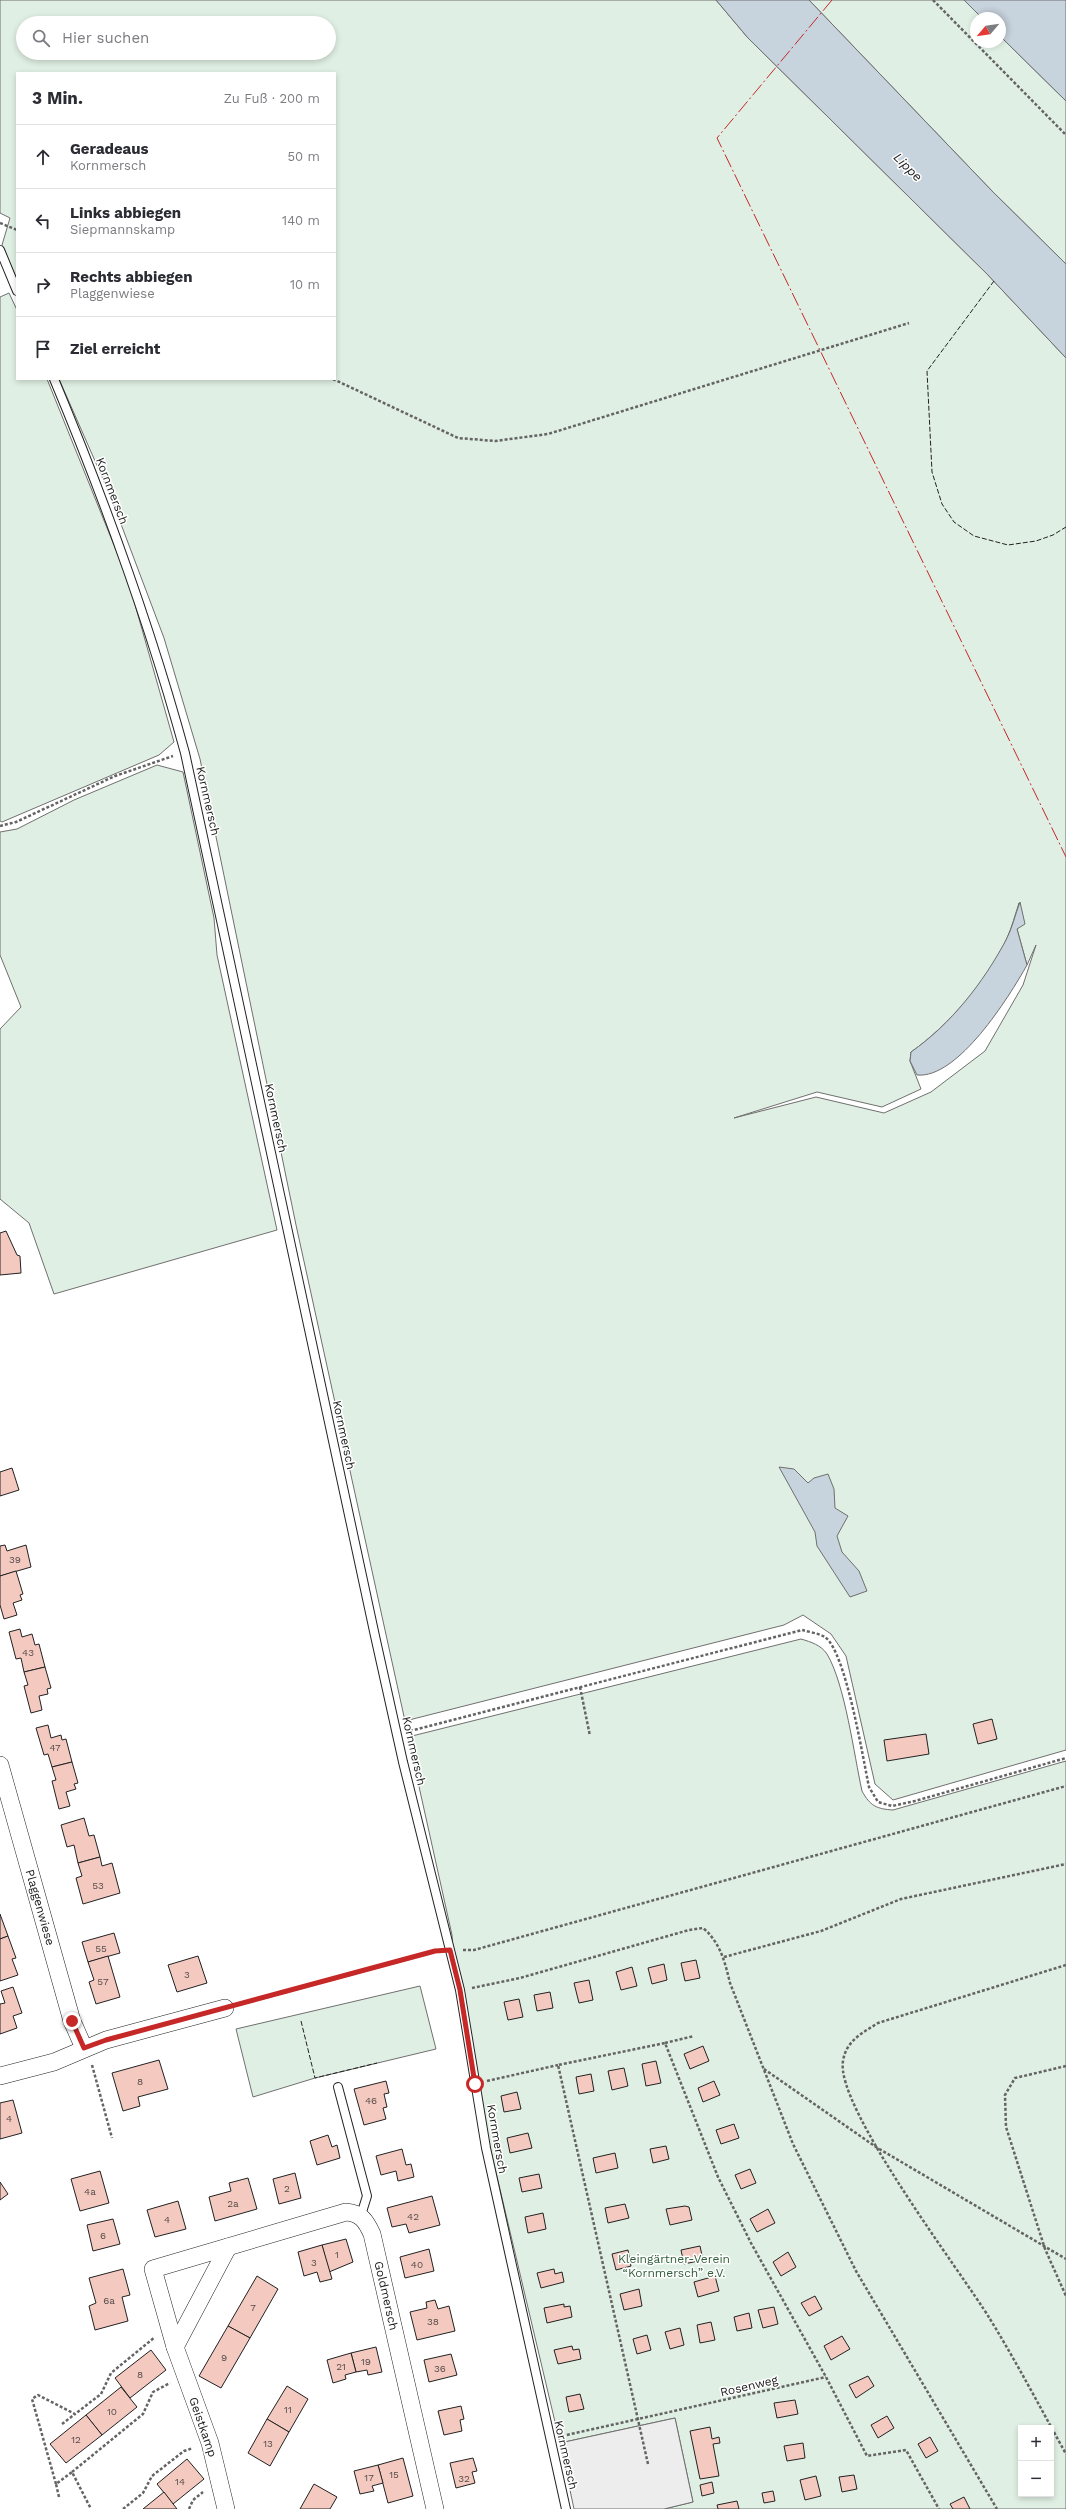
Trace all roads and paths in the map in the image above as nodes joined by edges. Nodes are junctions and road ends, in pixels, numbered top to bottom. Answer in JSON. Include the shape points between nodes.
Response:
{"nodes":[{"id":1,"x":933,"y":0,"type":"edge"},
{"id":2,"x":1066,"y":135,"type":"edge"},
{"id":3,"x":0,"y":223,"type":"edge"},
{"id":4,"x":16,"y":230,"type":"edge"},
{"id":5,"x":0,"y":250,"type":"edge"},
{"id":6,"x":16,"y":289,"type":"edge"},
{"id":7,"x":909,"y":324,"type":"dead end"},
{"id":8,"x":54,"y":380,"type":"edge"},
{"id":9,"x":335,"y":380,"type":"edge"},
{"id":10,"x":185,"y":753,"type":"junction"},
{"id":11,"x":0,"y":826,"type":"edge"},
{"id":12,"x":580,"y":1687,"type":"junction"},
{"id":13,"x":398,"y":1734,"type":"junction"},
{"id":14,"x":590,"y":1736,"type":"dead end"},
{"id":15,"x":1066,"y":1758,"type":"edge"},
{"id":16,"x":0,"y":1765,"type":"edge"},
{"id":17,"x":1066,"y":1786,"type":"edge"},
{"id":18,"x":1066,"y":1864,"type":"edge"},
{"id":19,"x":450,"y":1950,"type":"junction"},
{"id":20,"x":724,"y":1957,"type":"junction"},
{"id":21,"x":1066,"y":1965,"type":"edge"},
{"id":22,"x":460,"y":1990,"type":"junction"},
{"id":23,"x":225,"y":2008,"type":"joint"},
{"id":24,"x":694,"y":2036,"type":"dead end"},
{"id":25,"x":665,"y":2043,"type":"junction"},
{"id":26,"x":84,"y":2048,"type":"junction"},
{"id":27,"x":558,"y":2065,"type":"junction"},
{"id":28,"x":1066,"y":2066,"type":"edge"},
{"id":29,"x":763,"y":2069,"type":"junction"},
{"id":30,"x":94,"y":2071,"type":"dead end"},
{"id":31,"x":0,"y":2076,"type":"edge"},
{"id":32,"x":498,"y":2079,"type":"dead end"},
{"id":33,"x":338,"y":2087,"type":"dead end"},
{"id":34,"x":112,"y":2138,"type":"dead end"},
{"id":35,"x":876,"y":2147,"type":"junction"},
{"id":36,"x":361,"y":2216,"type":"junction"},
{"id":37,"x":228,"y":2248,"type":"junction"},
{"id":38,"x":1045,"y":2249,"type":"junction"},
{"id":39,"x":1066,"y":2259,"type":"edge"},
{"id":40,"x":1066,"y":2296,"type":"edge"},
{"id":41,"x":169,"y":2325,"type":"junction"},
{"id":42,"x":175,"y":2347,"type":"junction"},
{"id":43,"x":184,"y":2375,"type":"junction"},
{"id":44,"x":826,"y":2377,"type":"junction"},
{"id":45,"x":75,"y":2414,"type":"junction"},
{"id":46,"x":637,"y":2420,"type":"junction"},
{"id":47,"x":62,"y":2424,"type":"dead end"},
{"id":48,"x":550,"y":2438,"type":"junction"},
{"id":49,"x":210,"y":2443,"type":"junction"},
{"id":50,"x":1066,"y":2454,"type":"edge"},
{"id":51,"x":648,"y":2464,"type":"dead end"},
{"id":52,"x":72,"y":2472,"type":"junction"},
{"id":53,"x":56,"y":2484,"type":"junction"},
{"id":54,"x":59,"y":2497,"type":"dead end"},
{"id":55,"x":91,"y":2509,"type":"edge"},
{"id":56,"x":122,"y":2509,"type":"edge"},
{"id":57,"x":226,"y":2509,"type":"edge"},
{"id":58,"x":435,"y":2509,"type":"edge"},
{"id":59,"x":566,"y":2509,"type":"edge"},
{"id":60,"x":939,"y":2509,"type":"edge"},
{"id":61,"x":997,"y":2509,"type":"edge"}],
"edges":[{"from":1,"to":2,"type":"path"},
{"from":3,"to":4,"type":"path"},
{"from":5,"to":6,"type":"lane"},
{"from":7,"to":9,"type":"path","via":[[548,434],[495,441],[458,438]]},
{"from":8,"to":10,"type":"lane","name":"Kornmersch","via":[[103,498],[152,642]]},
{"from":10,"to":11,"type":"path","via":[[115,776],[16,822]]},
{"from":10,"to":13,"type":"lane","name":"Kornmersch"},
{"from":12,"to":13,"type":"path"},
{"from":12,"to":14,"type":"path"},
{"from":12,"to":15,"type":"path","via":[[802,1630],[826,1638],[836,1651],[844,1675],[869,1787],[878,1802],[892,1806],[916,1801]]},
{"from":13,"to":19,"type":"lane","name":"Kornmersch"},
{"from":16,"to":26,"type":"street","name":"Plaggenwiese","via":[[72,2021]]},
{"from":17,"to":19,"type":"path","via":[[474,1950]]},
{"from":18,"to":20,"type":"path","via":[[901,1900],[821,1932]]},
{"from":19,"to":22,"type":"lane","name":"Kornmersch"},
{"from":19,"to":23,"type":"path","via":[[435,1951]]},
{"from":20,"to":22,"type":"path","via":[[712,1936],[703,1928],[520,1978]]},
{"from":20,"to":29,"type":"path","via":[[730,1982]]},
{"from":21,"to":35,"type":"path","via":[[878,2023],[851,2040],[842,2062],[848,2088]]},
{"from":22,"to":48,"type":"lane","name":"Kornmersch","via":[[486,2148]]},
{"from":23,"to":26,"type":"street"},
{"from":24,"to":25,"type":"path"},
{"from":25,"to":27,"type":"path"},
{"from":25,"to":44,"type":"path","via":[[718,2177]]},
{"from":26,"to":31,"type":"street","via":[[54,2062]]},
{"from":27,"to":32,"type":"path"},
{"from":27,"to":46,"type":"path"},
{"from":28,"to":38,"type":"path","via":[[1014,2078],[1005,2095],[1006,2127]]},
{"from":29,"to":35,"type":"path"},
{"from":29,"to":61,"type":"path","via":[[793,2144],[856,2271]]},
{"from":30,"to":34,"type":"path"},
{"from":33,"to":36,"type":"lane","via":[[367,2196]]},
{"from":35,"to":38,"type":"path"},
{"from":35,"to":50,"type":"path","via":[[990,2319]]},
{"from":36,"to":37,"type":"street","name":"Geistkamp","via":[[346,2212]]},
{"from":36,"to":58,"type":"street","name":"Goldmersch","via":[[372,2234]]},
{"from":37,"to":41,"type":"street","name":"Geistkamp","via":[[153,2269]]},
{"from":37,"to":42,"type":"street"},
{"from":38,"to":39,"type":"path"},
{"from":38,"to":40,"type":"path"},
{"from":41,"to":42,"type":"street","name":"Geistkamp"},
{"from":41,"to":45,"type":"path","via":[[110,2373],[101,2394]]},
{"from":42,"to":43,"type":"street","name":"Geistkamp"},
{"from":43,"to":49,"type":"street","name":"Geistkamp"},
{"from":43,"to":52,"type":"path","via":[[153,2392],[143,2414]]},
{"from":44,"to":46,"type":"path","name":"Rosenweg"},
{"from":44,"to":60,"type":"path","via":[[867,2456],[906,2450]]},
{"from":45,"to":47,"type":"path"},
{"from":45,"to":53,"type":"path","via":[[38,2395],[32,2399]]},
{"from":46,"to":48,"type":"path","name":"Rosenweg"},
{"from":46,"to":51,"type":"path"},
{"from":48,"to":59,"type":"lane","name":"Kornmersch"},
{"from":49,"to":56,"type":"path","via":[[184,2451],[152,2476],[143,2492]]},
{"from":49,"to":57,"type":"street","name":"Geistkamp"},
{"from":52,"to":53,"type":"path"},
{"from":52,"to":55,"type":"path"},
{"from":53,"to":54,"type":"path"}]}
